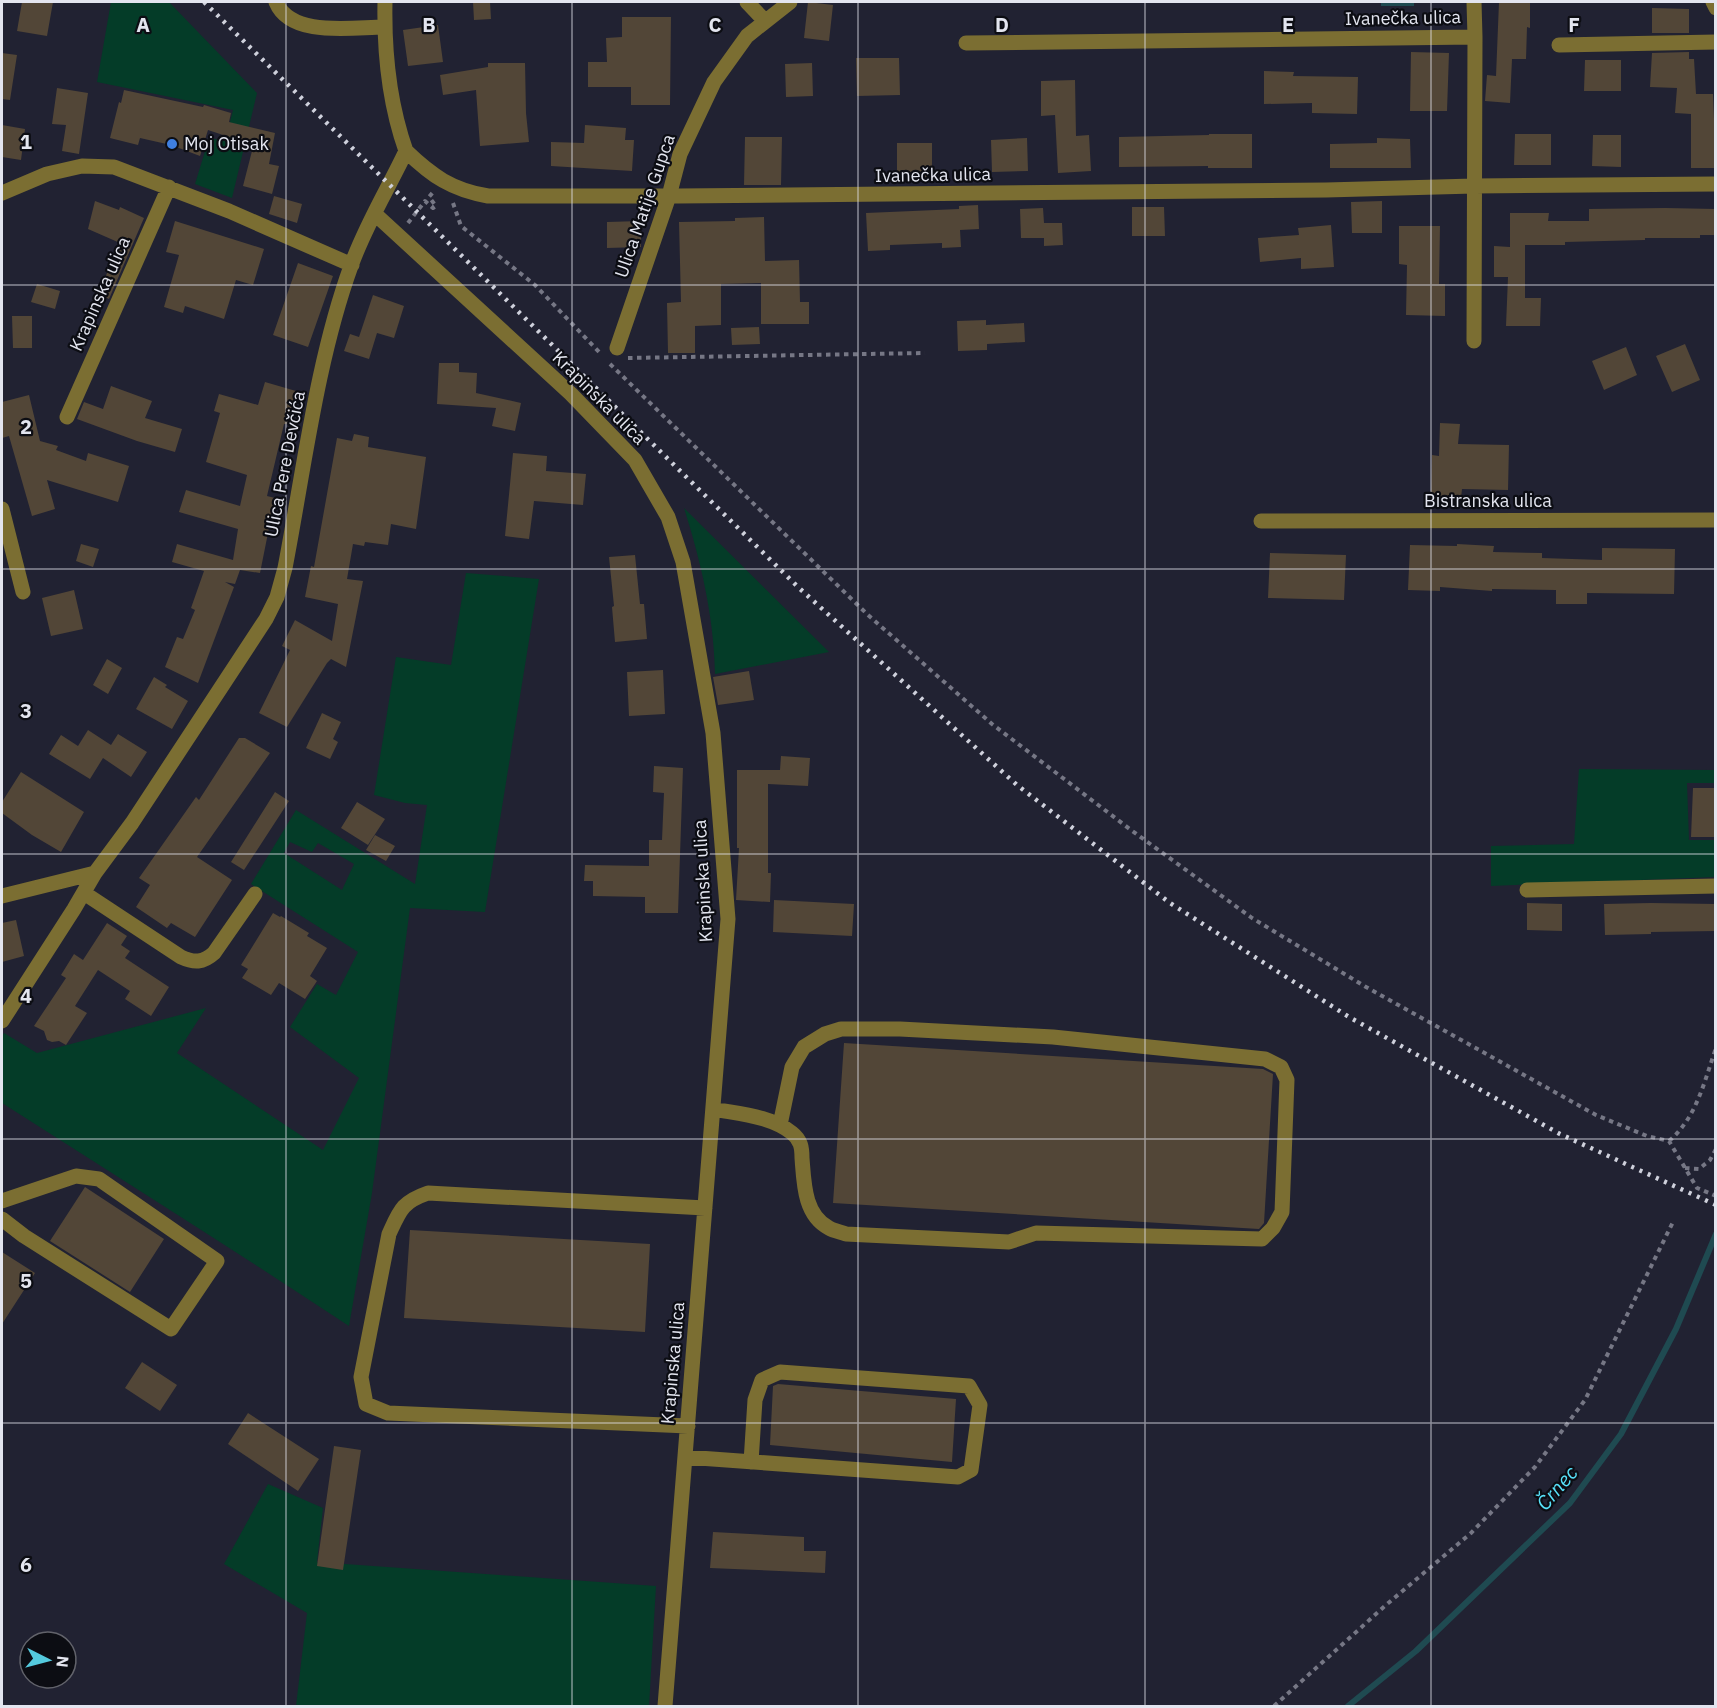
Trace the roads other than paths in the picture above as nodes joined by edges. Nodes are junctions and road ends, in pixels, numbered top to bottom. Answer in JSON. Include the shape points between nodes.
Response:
{"nodes":[{"id":1,"x":276,"y":2,"type":"edge"},
{"id":2,"x":385,"y":2,"type":"edge"},
{"id":3,"x":747,"y":2,"type":"edge"},
{"id":4,"x":790,"y":2,"type":"edge"},
{"id":5,"x":1474,"y":2,"type":"edge"},
{"id":6,"x":1713,"y":2,"type":"edge"},
{"id":7,"x":1716,"y":8,"type":"edge"},
{"id":8,"x":765,"y":21,"type":"junction"},
{"id":9,"x":384,"y":27,"type":"junction"},
{"id":10,"x":1475,"y":37,"type":"junction"},
{"id":11,"x":1716,"y":42,"type":"edge"},
{"id":12,"x":966,"y":43,"type":"dead end"},
{"id":13,"x":1559,"y":45,"type":"dead end"},
{"id":14,"x":406,"y":151,"type":"junction"},
{"id":15,"x":1716,"y":184,"type":"edge"},
{"id":16,"x":1474,"y":186,"type":"junction"},
{"id":17,"x":169,"y":187,"type":"junction"},
{"id":18,"x":2,"y":193,"type":"edge"},
{"id":19,"x":669,"y":196,"type":"junction"},
{"id":20,"x":375,"y":214,"type":"junction"},
{"id":21,"x":351,"y":265,"type":"junction"},
{"id":22,"x":1474,"y":341,"type":"dead end"},
{"id":23,"x":621,"y":353,"type":"road end"},
{"id":24,"x":67,"y":417,"type":"dead end"},
{"id":25,"x":2,"y":509,"type":"edge"},
{"id":26,"x":1716,"y":520,"type":"edge"},
{"id":27,"x":1261,"y":521,"type":"dead end"},
{"id":28,"x":23,"y":592,"type":"dead end"},
{"id":29,"x":95,"y":873,"type":"junction"},
{"id":30,"x":1716,"y":886,"type":"edge"},
{"id":31,"x":1527,"y":890,"type":"dead end"},
{"id":32,"x":84,"y":893,"type":"junction"},
{"id":33,"x":255,"y":894,"type":"dead end"},
{"id":34,"x":2,"y":896,"type":"edge"},
{"id":35,"x":2,"y":1021,"type":"edge"},
{"id":36,"x":713,"y":1109,"type":"junction"},
{"id":37,"x":780,"y":1125,"type":"junction"},
{"id":38,"x":2,"y":1201,"type":"edge"},
{"id":39,"x":705,"y":1208,"type":"junction"},
{"id":40,"x":2,"y":1219,"type":"edge"},
{"id":41,"x":688,"y":1426,"type":"junction"},
{"id":42,"x":685,"y":1457,"type":"junction"},
{"id":43,"x":752,"y":1462,"type":"junction"},
{"id":44,"x":665,"y":1707,"type":"edge"}],
"edges":[{"from":1,"to":9,"type":"street","via":[[290,18],[307,27]]},
{"from":2,"to":9,"type":"street"},
{"from":3,"to":8,"type":"street"},
{"from":4,"to":8,"type":"street","name":"Ulica Matije Gupca"},
{"from":5,"to":10,"type":"street"},
{"from":6,"to":7,"type":"street"},
{"from":8,"to":19,"type":"street","name":"Ulica Matije Gupca","via":[[747,36],[714,82],[680,154]]},
{"from":9,"to":14,"type":"street","via":[[390,90]]},
{"from":10,"to":12,"type":"street","name":"Ivanečka ulica"},
{"from":10,"to":16,"type":"street","name":"Ivanečka ulica"},
{"from":11,"to":13,"type":"street"},
{"from":14,"to":19,"type":"street","name":"Ivanečka ulica","via":[[440,187],[468,193]]},
{"from":14,"to":20,"type":"street","name":"Ulica Pere Devčića"},
{"from":15,"to":16,"type":"street","name":"Ivanečka ulica"},
{"from":16,"to":19,"type":"street","name":"Ivanečka ulica"},
{"from":16,"to":22,"type":"street","name":"Ivanečka ulica"},
{"from":17,"to":18,"type":"street","via":[[114,167],[82,166],[47,174]]},
{"from":17,"to":21,"type":"street"},
{"from":17,"to":24,"type":"street","name":"Krapinska ulica"},
{"from":19,"to":23,"type":"street","name":"Ulica Matije Gupca"},
{"from":20,"to":21,"type":"street","name":"Ulica Pere Devčića"},
{"from":20,"to":36,"type":"street","name":"Krapinska ulica","via":[[571,394],[635,460],[668,517],[682,562],[713,733],[728,919]]},
{"from":21,"to":29,"type":"street","name":"Ulica Pere Devčića","via":[[325,355],[277,597],[139,813]]},
{"from":25,"to":28,"type":"street"},
{"from":26,"to":27,"type":"street","name":"Bistranska ulica"},
{"from":29,"to":32,"type":"street","name":"Ulica Pere Devčića"},
{"from":29,"to":34,"type":"street"},
{"from":30,"to":31,"type":"street"},
{"from":32,"to":33,"type":"street","via":[[181,957],[198,962],[214,953]]},
{"from":32,"to":35,"type":"street","name":"Ulica Pere Devčića"},
{"from":36,"to":37,"type":"street"},
{"from":36,"to":39,"type":"street","name":"Krapinska ulica"},
{"from":37,"to":37,"type":"street","via":[[801,1144],[812,1214],[829,1228],[846,1234],[1009,1242],[1036,1233],[1262,1239],[1282,1212],[1287,1080],[1281,1067],[1265,1059],[1053,1037],[841,1029],[804,1047],[792,1067]]},
{"from":38,"to":40,"type":"street","via":[[76,1176],[99,1179],[217,1262],[171,1329]]},
{"from":39,"to":41,"type":"street","name":"Krapinska ulica"},
{"from":39,"to":41,"type":"street","via":[[428,1193],[410,1199],[389,1234],[362,1377],[366,1404],[388,1413]]},
{"from":41,"to":42,"type":"street","name":"Krapinska ulica"},
{"from":42,"to":43,"type":"street"},
{"from":42,"to":44,"type":"street","name":"Krapinska ulica"},
{"from":43,"to":43,"type":"street","via":[[958,1477],[971,1470],[980,1405],[969,1386],[780,1372],[762,1380],[755,1400]]}]}
